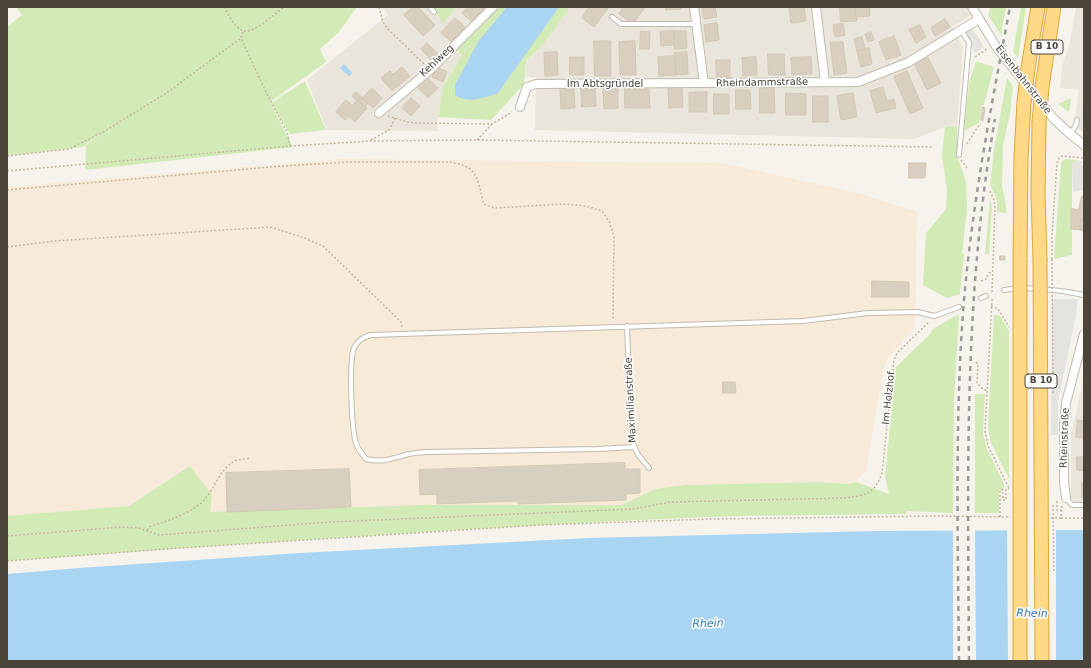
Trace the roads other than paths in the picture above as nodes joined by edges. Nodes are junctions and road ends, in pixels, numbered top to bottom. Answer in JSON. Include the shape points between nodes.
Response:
{"nodes":[{"id":1,"x":430,"y":7,"type":"edge"},
{"id":2,"x":493,"y":7,"type":"edge"},
{"id":3,"x":694,"y":7,"type":"edge"},
{"id":4,"x":816,"y":7,"type":"edge"},
{"id":5,"x":972,"y":7,"type":"edge"},
{"id":6,"x":1038,"y":7,"type":"edge"},
{"id":7,"x":1054,"y":7,"type":"edge"},
{"id":8,"x":434,"y":12,"type":"dead end"},
{"id":9,"x":612,"y":17,"type":"dead end"},
{"id":10,"x":979,"y":19,"type":"junction"},
{"id":11,"x":697,"y":24,"type":"junction"},
{"id":12,"x":961,"y":30,"type":"junction"},
{"id":13,"x":825,"y":82,"type":"junction"},
{"id":14,"x":704,"y":83,"type":"junction"},
{"id":15,"x":520,"y":107,"type":"road end"},
{"id":16,"x":379,"y":113,"type":"road end"},
{"id":17,"x":1077,"y":120,"type":"dead end"},
{"id":18,"x":1070,"y":134,"type":"junction"},
{"id":19,"x":1084,"y":144,"type":"edge"},
{"id":20,"x":959,"y":155,"type":"road end"},
{"id":21,"x":1004,"y":290,"type":"dead end"},
{"id":22,"x":1084,"y":295,"type":"edge"},
{"id":23,"x":986,"y":296,"type":"dead end"},
{"id":24,"x":981,"y":298,"type":"dead end"},
{"id":25,"x":959,"y":307,"type":"dead end"},
{"id":26,"x":627,"y":326,"type":"junction"},
{"id":27,"x":1084,"y":334,"type":"edge"},
{"id":28,"x":633,"y":446,"type":"junction"},
{"id":29,"x":649,"y":468,"type":"dead end"},
{"id":30,"x":1066,"y":498,"type":"joint"},
{"id":31,"x":1084,"y":505,"type":"edge"},
{"id":32,"x":1020,"y":661,"type":"edge"},
{"id":33,"x":1042,"y":661,"type":"edge"}],
"edges":[{"from":1,"to":8,"type":"lane"},
{"from":2,"to":16,"type":"street","name":"Kehlweg","via":[[430,70]]},
{"from":3,"to":11,"type":"street","name":"Rheindammstraße"},
{"from":4,"to":13,"type":"street"},
{"from":5,"to":10,"type":"street","name":"Eisenbahnstraße"},
{"from":6,"to":32,"type":"highway","number":"B 10","bridge":true,"via":[[1024,102],[1021,164]]},
{"from":7,"to":33,"type":"highway","number":"B 10","bridge":true,"via":[[1039,123],[1038,193],[1046,259]]},
{"from":9,"to":11,"type":"lane","via":[[621,24]]},
{"from":10,"to":12,"type":"street","name":"Rheindammstraße"},
{"from":10,"to":18,"type":"street","name":"Eisenbahnstraße","via":[[1015,71],[1053,118]]},
{"from":11,"to":14,"type":"street","name":"Rheindammstraße"},
{"from":12,"to":13,"type":"street","name":"Rheindammstraße","via":[[910,62],[858,82]]},
{"from":12,"to":20,"type":"lane","via":[[969,43]]},
{"from":13,"to":14,"type":"street","name":"Rheindammstraße"},
{"from":14,"to":15,"type":"street","name":"Im Abtsgründel","via":[[536,84],[527,87]]},
{"from":17,"to":18,"type":"lane"},
{"from":18,"to":19,"type":"street","name":"Eisenbahnstraße"},
{"from":21,"to":22,"type":"lane"},
{"from":23,"to":24,"type":"lane"},
{"from":25,"to":26,"type":"lane","via":[[934,316],[918,312],[803,321]]},
{"from":26,"to":28,"type":"lane","name":"Maximilianstraße"},
{"from":26,"to":28,"type":"lane","via":[[364,337],[358,341],[352,354],[354,431],[357,446],[366,459],[377,462],[428,452]]},
{"from":27,"to":30,"type":"street","name":"Rheinstraße","via":[[1066,403]]},
{"from":28,"to":29,"type":"lane","name":"Maximilianstraße"},
{"from":30,"to":31,"type":"lane","via":[[1072,505]]}]}
